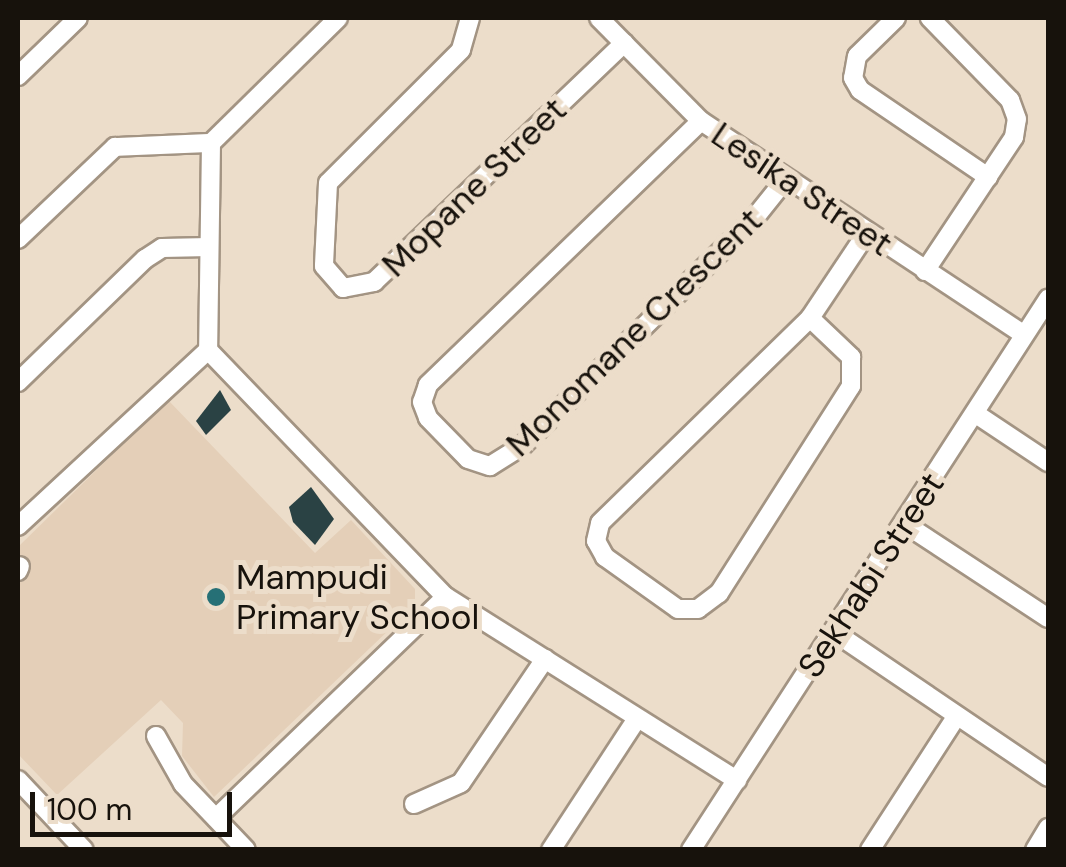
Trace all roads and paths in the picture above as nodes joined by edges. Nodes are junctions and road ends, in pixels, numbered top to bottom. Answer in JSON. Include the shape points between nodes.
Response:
{"nodes":[{"id":1,"x":78,"y":18,"type":"edge"},
{"id":2,"x":338,"y":18,"type":"edge"},
{"id":3,"x":470,"y":18,"type":"edge"},
{"id":4,"x":599,"y":18,"type":"edge"},
{"id":5,"x":896,"y":18,"type":"edge"},
{"id":6,"x":930,"y":18,"type":"edge"},
{"id":7,"x":624,"y":43,"type":"junction"},
{"id":8,"x":18,"y":76,"type":"edge"},
{"id":9,"x":700,"y":121,"type":"junction"},
{"id":10,"x":211,"y":143,"type":"junction"},
{"id":11,"x":988,"y":177,"type":"junction"},
{"id":12,"x":785,"y":180,"type":"junction"},
{"id":13,"x":866,"y":234,"type":"junction"},
{"id":14,"x":18,"y":238,"type":"edge"},
{"id":15,"x":209,"y":247,"type":"junction"},
{"id":16,"x":926,"y":271,"type":"junction"},
{"id":17,"x":1048,"y":299,"type":"edge"},
{"id":18,"x":810,"y":318,"type":"junction"},
{"id":19,"x":1024,"y":335,"type":"junction"},
{"id":20,"x":208,"y":350,"type":"junction"},
{"id":21,"x":18,"y":382,"type":"edge"},
{"id":22,"x":976,"y":414,"type":"junction"},
{"id":23,"x":1048,"y":462,"type":"edge"},
{"id":24,"x":906,"y":524,"type":"junction"},
{"id":25,"x":18,"y":526,"type":"edge"},
{"id":26,"x":446,"y":597,"type":"junction"},
{"id":27,"x":1048,"y":618,"type":"edge"},
{"id":28,"x":834,"y":632,"type":"junction"},
{"id":29,"x":545,"y":659,"type":"junction"},
{"id":30,"x":956,"y":717,"type":"junction"},
{"id":31,"x":636,"y":720,"type":"junction"},
{"id":32,"x":156,"y":736,"type":"dead end"},
{"id":33,"x":1048,"y":777,"type":"edge"},
{"id":34,"x":18,"y":780,"type":"edge"},
{"id":35,"x":737,"y":780,"type":"junction"},
{"id":36,"x":414,"y":804,"type":"dead end"},
{"id":37,"x":216,"y":818,"type":"junction"},
{"id":38,"x":1048,"y":828,"type":"edge"},
{"id":39,"x":84,"y":850,"type":"edge"},
{"id":40,"x":246,"y":850,"type":"edge"},
{"id":41,"x":551,"y":850,"type":"edge"},
{"id":42,"x":691,"y":850,"type":"edge"},
{"id":43,"x":870,"y":850,"type":"edge"},
{"id":44,"x":1034,"y":850,"type":"edge"}],
"edges":[{"from":1,"to":8,"type":"street"},
{"from":2,"to":10,"type":"street"},
{"from":3,"to":7,"type":"street","name":"Mopane Street","via":[[462,50],[328,183],[324,266],[343,288],[374,282]]},
{"from":4,"to":7,"type":"street","name":"Lesika Street"},
{"from":5,"to":11,"type":"street","via":[[858,56],[853,78],[860,90]]},
{"from":6,"to":11,"type":"street","via":[[1016,110],[1014,137]]},
{"from":7,"to":9,"type":"street","name":"Lesika Street"},
{"from":9,"to":12,"type":"street","name":"Lesika Street"},
{"from":9,"to":12,"type":"street","name":"Monomane Crescent","via":[[428,385],[422,402],[428,418],[468,459],[490,466],[523,446],[753,220]]},
{"from":10,"to":14,"type":"street","via":[[114,147]]},
{"from":10,"to":15,"type":"street"},
{"from":11,"to":16,"type":"street"},
{"from":12,"to":13,"type":"street","name":"Lesika Street"},
{"from":13,"to":16,"type":"street","name":"Lesika Street"},
{"from":13,"to":18,"type":"street"},
{"from":15,"to":20,"type":"street"},
{"from":15,"to":21,"type":"street","via":[[162,248],[144,259]]},
{"from":16,"to":19,"type":"street","name":"Lesika Street"},
{"from":17,"to":19,"type":"street","name":"Sekhabi Street"},
{"from":18,"to":18,"type":"street","via":[[851,357],[850,386],[719,594],[698,609],[678,610],[605,557],[596,541],[600,523]]},
{"from":19,"to":22,"type":"street","name":"Sekhabi Street"},
{"from":20,"to":25,"type":"street"},
{"from":20,"to":26,"type":"street"},
{"from":22,"to":23,"type":"street"},
{"from":22,"to":24,"type":"street","name":"Sekhabi Street"},
{"from":24,"to":27,"type":"street"},
{"from":24,"to":28,"type":"street","name":"Sekhabi Street"},
{"from":26,"to":29,"type":"street"},
{"from":26,"to":37,"type":"street"},
{"from":28,"to":30,"type":"street"},
{"from":28,"to":35,"type":"street","name":"Sekhabi Street"},
{"from":29,"to":31,"type":"street"},
{"from":29,"to":36,"type":"street","via":[[461,783]]},
{"from":30,"to":33,"type":"street"},
{"from":30,"to":43,"type":"street"},
{"from":31,"to":35,"type":"street"},
{"from":31,"to":41,"type":"street"},
{"from":32,"to":37,"type":"street","via":[[183,784]]},
{"from":34,"to":39,"type":"street"},
{"from":35,"to":42,"type":"street","name":"Sekhabi Street"},
{"from":37,"to":40,"type":"street"},
{"from":38,"to":44,"type":"street"}]}
